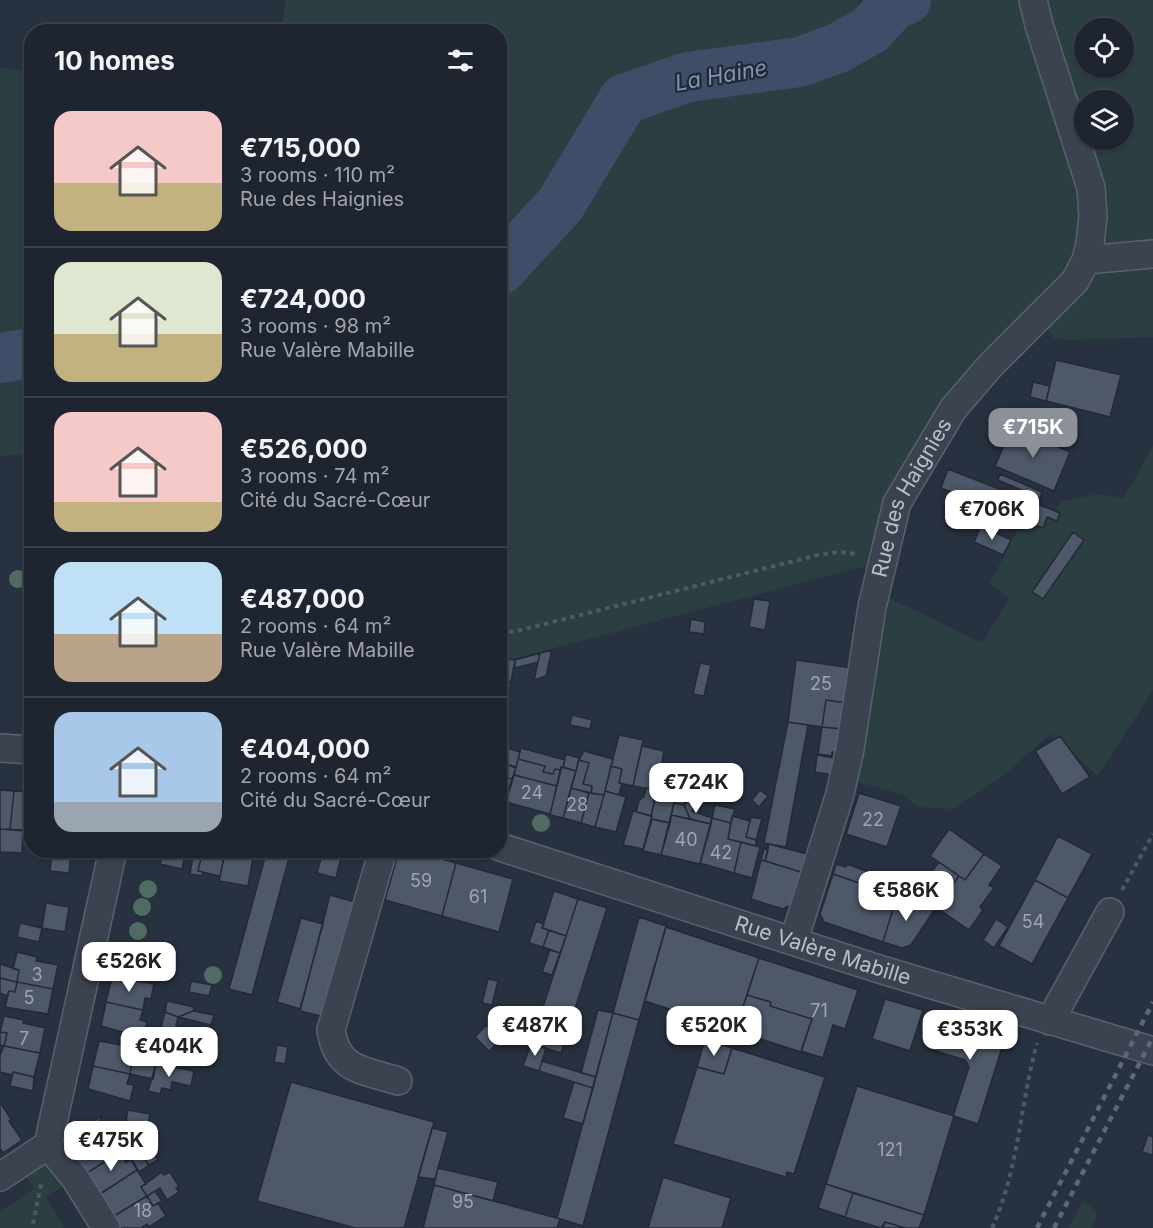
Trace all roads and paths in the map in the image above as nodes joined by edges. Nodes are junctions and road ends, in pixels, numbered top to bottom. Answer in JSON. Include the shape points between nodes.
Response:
{"nodes":[{"id":1,"x":1033,"y":0,"type":"edge"},
{"id":2,"x":1153,"y":254,"type":"edge"},
{"id":3,"x":1086,"y":260,"type":"junction"},
{"id":4,"x":882,"y":565,"type":"junction"},
{"id":5,"x":507,"y":633,"type":"edge"},
{"id":6,"x":0,"y":748,"type":"edge"},
{"id":7,"x":24,"y":750,"type":"edge"},
{"id":8,"x":1153,"y":834,"type":"edge"},
{"id":9,"x":507,"y":850,"type":"edge"},
{"id":10,"x":112,"y":858,"type":"edge"},
{"id":11,"x":381,"y":858,"type":"edge"},
{"id":12,"x":1110,"y":912,"type":"joint"},
{"id":13,"x":794,"y":940,"type":"junction"},
{"id":14,"x":1047,"y":1020,"type":"junction"},
{"id":15,"x":1150,"y":1050,"type":"edge"},
{"id":16,"x":398,"y":1081,"type":"dead end"},
{"id":17,"x":48,"y":1145,"type":"junction"},
{"id":18,"x":0,"y":1177,"type":"edge"},
{"id":19,"x":106,"y":1228,"type":"edge"},
{"id":20,"x":992,"y":1228,"type":"edge"}],
"edges":[{"from":1,"to":3,"type":"street","name":"Rue des Haignies","via":[[1091,188],[1093,216]]},
{"from":2,"to":3,"type":"street"},
{"from":3,"to":4,"type":"street","name":"Rue des Haignies","via":[[1075,280],[953,409],[897,503]]},
{"from":4,"to":5,"type":"path","via":[[860,554],[818,555]]},
{"from":4,"to":13,"type":"street","name":"Rue des Haignies","via":[[840,794]]},
{"from":6,"to":7,"type":"street"},
{"from":8,"to":12,"type":"path"},
{"from":9,"to":13,"type":"street","name":"Rue Valère Mabille"},
{"from":10,"to":17,"type":"street"},
{"from":11,"to":16,"type":"street","via":[[331,1030],[333,1044],[347,1063]]},
{"from":12,"to":14,"type":"street"},
{"from":13,"to":14,"type":"street","name":"Rue Valère Mabille"},
{"from":14,"to":15,"type":"street","name":"Rue Valère Mabille"},
{"from":14,"to":20,"type":"path","via":[[1031,1064],[1014,1164]]},
{"from":17,"to":18,"type":"street"},
{"from":17,"to":19,"type":"street","via":[[75,1178]]}]}
